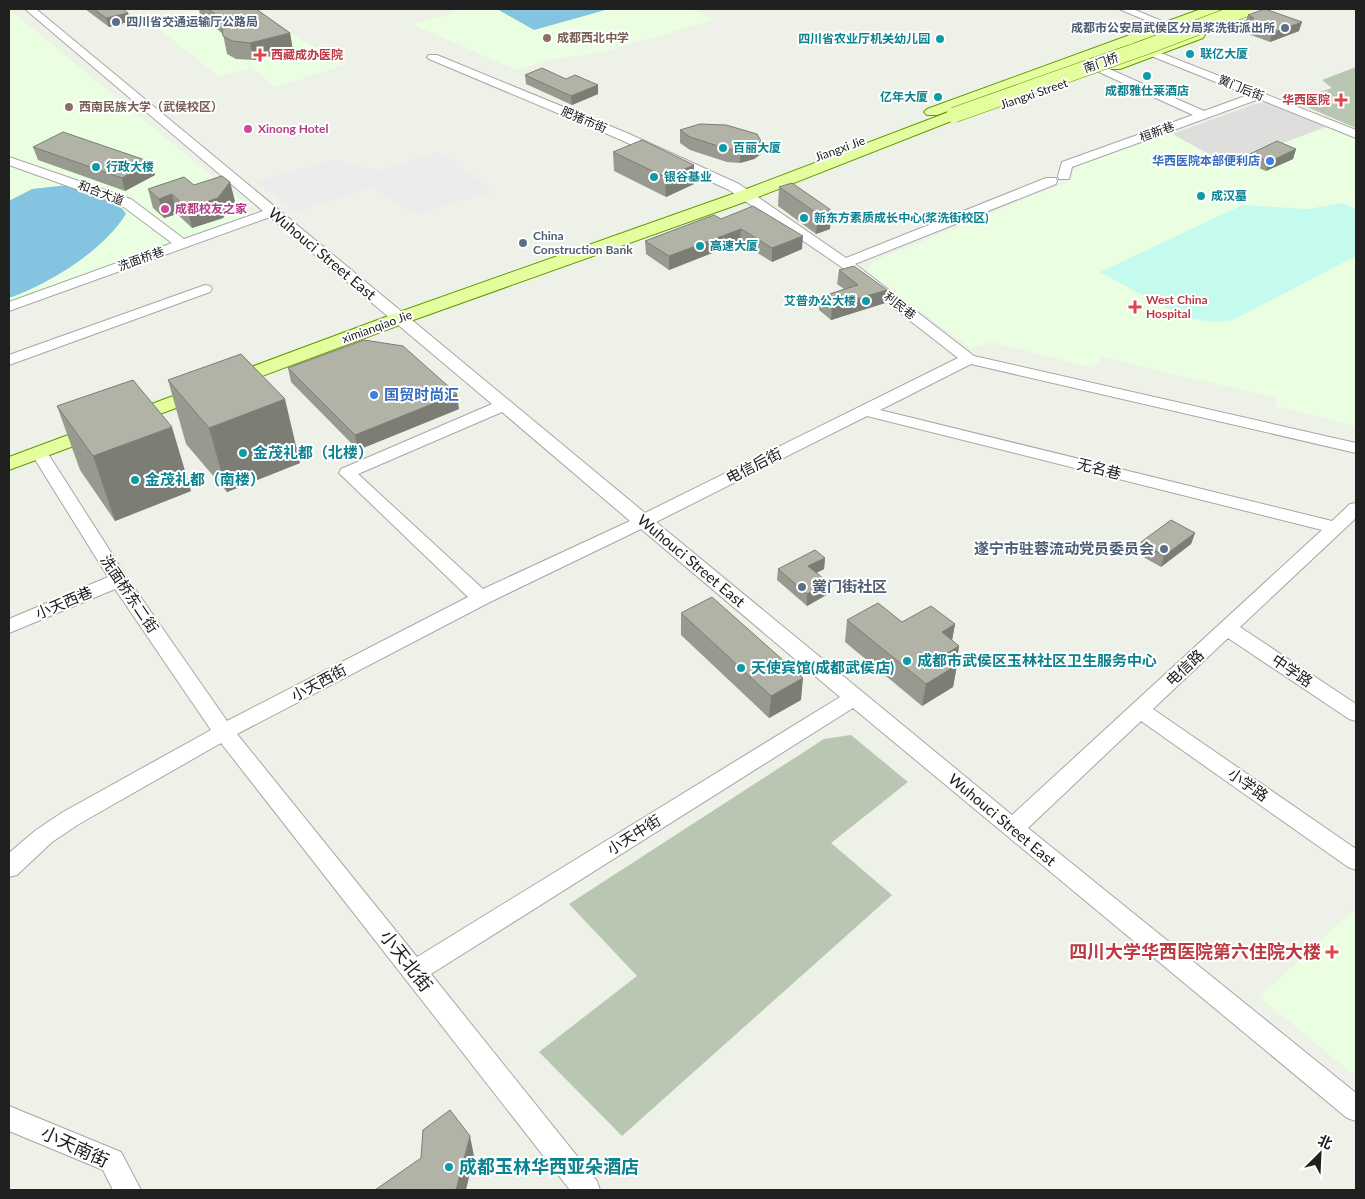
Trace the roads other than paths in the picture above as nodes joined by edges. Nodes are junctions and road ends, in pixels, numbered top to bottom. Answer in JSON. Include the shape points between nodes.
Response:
{"nodes":[{"id":1,"x":30,"y":9,"type":"edge"},
{"id":2,"x":1124,"y":9,"type":"edge"},
{"id":3,"x":1139,"y":9,"type":"edge"},
{"id":4,"x":1212,"y":9,"type":"edge"},
{"id":5,"x":1231,"y":9,"type":"edge"},
{"id":6,"x":1252,"y":10,"type":"edge"},
{"id":7,"x":1170,"y":25,"type":"junction"},
{"id":8,"x":1198,"y":35,"type":"junction"},
{"id":9,"x":1125,"y":42,"type":"junction"},
{"id":10,"x":1152,"y":53,"type":"junction"},
{"id":11,"x":433,"y":57,"type":"dead end"},
{"id":12,"x":1103,"y":70,"type":"junction"},
{"id":13,"x":1260,"y":95,"type":"junction"},
{"id":14,"x":950,"y":114,"type":"junction"},
{"id":15,"x":1202,"y":115,"type":"junction"},
{"id":16,"x":905,"y":130,"type":"junction"},
{"id":17,"x":1356,"y":134,"type":"edge"},
{"id":18,"x":9,"y":161,"type":"edge"},
{"id":19,"x":740,"y":191,"type":"junction"},
{"id":20,"x":272,"y":212,"type":"junction"},
{"id":21,"x":182,"y":244,"type":"junction"},
{"id":22,"x":845,"y":263,"type":"junction"},
{"id":23,"x":205,"y":289,"type":"dead end"},
{"id":24,"x":9,"y":307,"type":"edge"},
{"id":25,"x":395,"y":315,"type":"junction"},
{"id":26,"x":969,"y":359,"type":"junction"},
{"id":27,"x":9,"y":360,"type":"edge"},
{"id":28,"x":502,"y":406,"type":"junction"},
{"id":29,"x":865,"y":411,"type":"junction"},
{"id":30,"x":1356,"y":448,"type":"edge"},
{"id":31,"x":9,"y":449,"type":"edge"},
{"id":32,"x":39,"y":453,"type":"junction"},
{"id":33,"x":9,"y":464,"type":"edge"},
{"id":34,"x":1356,"y":508,"type":"edge"},
{"id":35,"x":644,"y":521,"type":"junction"},
{"id":36,"x":1334,"y":527,"type":"junction"},
{"id":37,"x":119,"y":580,"type":"junction"},
{"id":38,"x":481,"y":598,"type":"junction"},
{"id":39,"x":9,"y":626,"type":"edge"},
{"id":40,"x":1227,"y":628,"type":"junction"},
{"id":41,"x":854,"y":698,"type":"junction"},
{"id":42,"x":1140,"y":710,"type":"junction"},
{"id":43,"x":1356,"y":714,"type":"edge"},
{"id":44,"x":224,"y":732,"type":"junction"},
{"id":45,"x":1013,"y":828,"type":"junction"},
{"id":46,"x":1356,"y":861,"type":"edge"},
{"id":47,"x":9,"y":868,"type":"edge"},
{"id":48,"x":414,"y":972,"type":"junction"},
{"id":49,"x":1356,"y":1109,"type":"edge"},
{"id":50,"x":9,"y":1118,"type":"edge"},
{"id":51,"x":128,"y":1190,"type":"edge"},
{"id":52,"x":587,"y":1190,"type":"edge"}],
"edges":[{"from":1,"to":20,"type":"street","name":"Wuhouci Street East"},
{"from":2,"to":7,"type":"street"},
{"from":3,"to":7,"type":"street"},
{"from":4,"to":7,"type":"main road","name":"Jiangxi Street"},
{"from":5,"to":14,"type":"main road","name":"南门桥"},
{"from":6,"to":8,"type":"main road","name":"Jiangxi Street"},
{"from":6,"to":14,"type":"main road","name":"南门桥","bridge":true},
{"from":7,"to":8,"type":"street"},
{"from":7,"to":9,"type":"main road","name":"Jiangxi Street"},
{"from":8,"to":10,"type":"main road","name":"Jiangxi Street"},
{"from":9,"to":10,"type":"street","name":"黉门后街"},
{"from":9,"to":16,"type":"main road","name":"Jiangxi Street","via":[[918,117]]},
{"from":10,"to":12,"type":"main road","name":"Jiangxi Street"},
{"from":10,"to":13,"type":"street","name":"黉门后街"},
{"from":11,"to":19,"type":"street","name":"肥猪市街","via":[[623,136]]},
{"from":12,"to":15,"type":"street"},
{"from":12,"to":16,"type":"main road","name":"Jiangxi Street","via":[[944,125]]},
{"from":13,"to":15,"type":"street","name":"桓新巷"},
{"from":13,"to":17,"type":"street","name":"黉门后街"},
{"from":14,"to":16,"type":"main road","name":"Jiangxi Jie"},
{"from":15,"to":22,"type":"street","name":"桓新巷","via":[[1066,165],[1058,179]]},
{"from":16,"to":19,"type":"main road","name":"Jiangxi Jie"},
{"from":18,"to":21,"type":"street","name":"和合大道","via":[[126,202]]},
{"from":19,"to":22,"type":"street","name":"利民巷"},
{"from":19,"to":25,"type":"main road","name":"ximianqiao Jie"},
{"from":20,"to":21,"type":"street","name":"洗面桥巷"},
{"from":20,"to":25,"type":"street","name":"Wuhouci Street East"},
{"from":21,"to":24,"type":"street","name":"洗面桥巷"},
{"from":22,"to":26,"type":"street","name":"利民巷"},
{"from":23,"to":27,"type":"street"},
{"from":25,"to":28,"type":"street","name":"Wuhouci Street East"},
{"from":25,"to":31,"type":"main road","name":"ximianqiao Jie"},
{"from":25,"to":32,"type":"main road","name":"ximianqiao Jie"},
{"from":26,"to":29,"type":"street"},
{"from":26,"to":30,"type":"street"},
{"from":28,"to":35,"type":"street","name":"Wuhouci Street East"},
{"from":28,"to":38,"type":"street","via":[[347,473]]},
{"from":29,"to":35,"type":"street","name":"电信后街"},
{"from":29,"to":36,"type":"street","name":"无名巷"},
{"from":32,"to":33,"type":"main road","name":"ximianqiao Jie"},
{"from":32,"to":37,"type":"street","name":"洗面桥东二街"},
{"from":34,"to":36,"type":"street","name":"电信路"},
{"from":35,"to":38,"type":"street","name":"小天西街"},
{"from":35,"to":41,"type":"street","name":"Wuhouci Street East"},
{"from":36,"to":40,"type":"street","name":"电信路"},
{"from":37,"to":39,"type":"street","name":"小天西巷"},
{"from":37,"to":44,"type":"street","name":"洗面桥东二街"},
{"from":38,"to":44,"type":"street","name":"小天西街"},
{"from":40,"to":42,"type":"street","name":"电信路"},
{"from":40,"to":43,"type":"street","name":"中学路"},
{"from":41,"to":45,"type":"street","name":"Wuhouci Street East"},
{"from":41,"to":48,"type":"street","name":"小天中街"},
{"from":42,"to":45,"type":"street","name":"电信路"},
{"from":42,"to":46,"type":"street","name":"小学路"},
{"from":44,"to":47,"type":"street","name":"小天西街","via":[[71,818],[44,836]]},
{"from":44,"to":48,"type":"street","name":"小天北街"},
{"from":45,"to":49,"type":"street","name":"Wuhouci Street East"},
{"from":48,"to":52,"type":"street","name":"小天北街"},
{"from":50,"to":51,"type":"street","name":"小天南街","via":[[112,1161]]}]}
